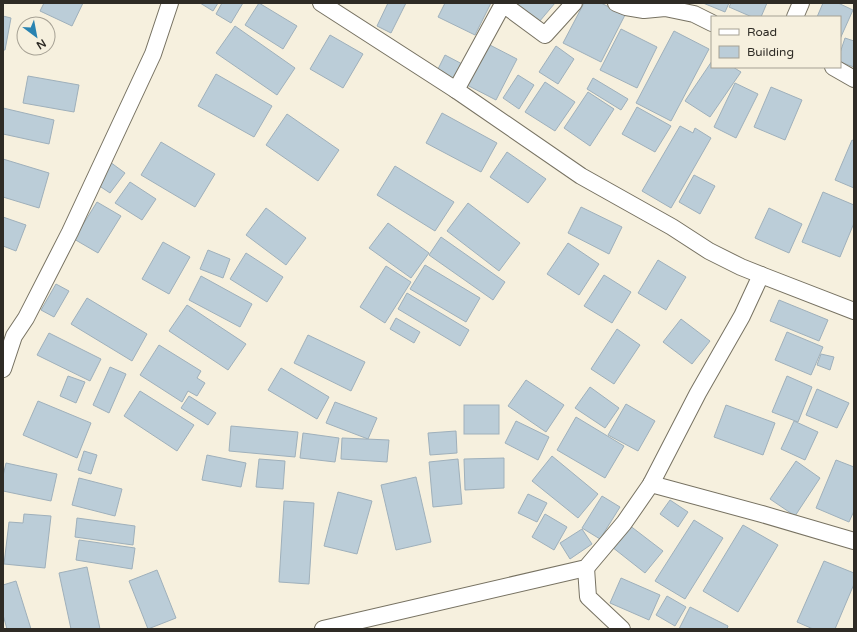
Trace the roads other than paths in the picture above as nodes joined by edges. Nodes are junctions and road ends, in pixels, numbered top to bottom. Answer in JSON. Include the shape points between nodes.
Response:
{"nodes":[{"id":1,"x":170,"y":3,"type":"edge"},
{"id":2,"x":321,"y":3,"type":"edge"},
{"id":3,"x":574,"y":3,"type":"edge"},
{"id":4,"x":616,"y":3,"type":"edge"},
{"id":5,"x":801,"y":3,"type":"edge"},
{"id":6,"x":795,"y":16,"type":"edge"},
{"id":7,"x":711,"y":23,"type":"edge"},
{"id":8,"x":835,"y":68,"type":"edge"},
{"id":9,"x":854,"y":78,"type":"edge"},
{"id":10,"x":456,"y":90,"type":"junction"},
{"id":11,"x":762,"y":275,"type":"junction"},
{"id":12,"x":854,"y":311,"type":"edge"},
{"id":13,"x":9,"y":335,"type":"edge"},
{"id":14,"x":3,"y":370,"type":"edge"},
{"id":15,"x":651,"y":484,"type":"junction"},
{"id":16,"x":854,"y":541,"type":"edge"},
{"id":17,"x":586,"y":568,"type":"junction"},
{"id":18,"x":323,"y":629,"type":"edge"},
{"id":19,"x":622,"y":629,"type":"edge"}],
"edges":[{"from":1,"to":13,"type":"street","via":[[153,54],[70,232],[26,318]]},
{"from":2,"to":10,"type":"street"},
{"from":3,"to":10,"type":"street","via":[[545,35],[503,4]]},
{"from":4,"to":7,"type":"street","via":[[644,10],[665,8],[694,14]]},
{"from":5,"to":6,"type":"street"},
{"from":8,"to":9,"type":"street"},
{"from":10,"to":11,"type":"street","via":[[580,176],[709,251]]},
{"from":11,"to":12,"type":"street"},
{"from":11,"to":15,"type":"street"},
{"from":13,"to":14,"type":"street"},
{"from":15,"to":16,"type":"street"},
{"from":15,"to":17,"type":"street","via":[[624,523]]},
{"from":17,"to":18,"type":"street"},
{"from":17,"to":19,"type":"street","via":[[588,598]]}]}
